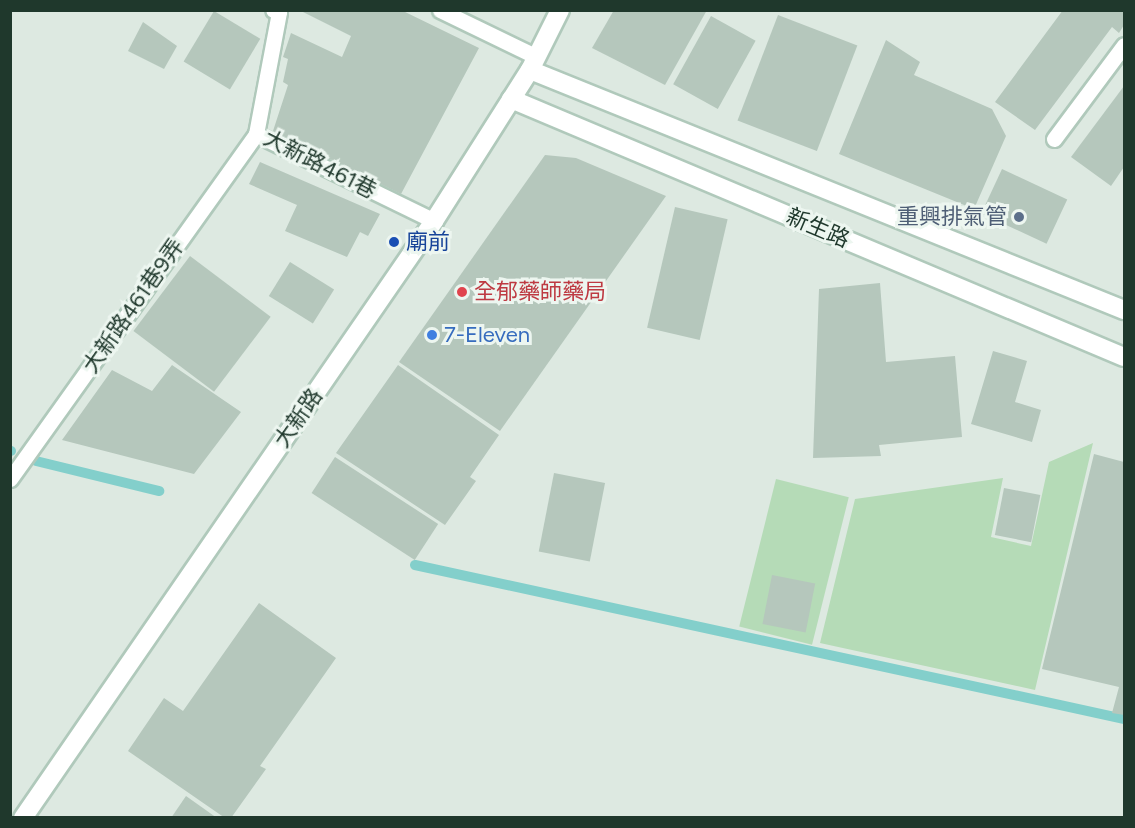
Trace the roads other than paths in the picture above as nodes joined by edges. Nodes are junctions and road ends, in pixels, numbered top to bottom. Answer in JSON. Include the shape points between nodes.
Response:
{"nodes":[{"id":1,"x":273,"y":10,"type":"edge"},
{"id":2,"x":440,"y":10,"type":"edge"},
{"id":3,"x":560,"y":10,"type":"edge"},
{"id":4,"x":1125,"y":45,"type":"edge"},
{"id":5,"x":532,"y":63,"type":"junction"},
{"id":6,"x":511,"y":99,"type":"junction"},
{"id":7,"x":256,"y":134,"type":"junction"},
{"id":8,"x":1054,"y":139,"type":"dead end"},
{"id":9,"x":434,"y":221,"type":"junction"},
{"id":10,"x":1125,"y":310,"type":"edge"},
{"id":11,"x":1125,"y":357,"type":"edge"},
{"id":12,"x":10,"y":479,"type":"edge"},
{"id":13,"x":23,"y":818,"type":"edge"}],
"edges":[{"from":1,"to":7,"type":"lane","name":"大新路461巷","via":[[279,12]]},
{"from":2,"to":5,"type":"lane"},
{"from":3,"to":5,"type":"main road","name":"大新路"},
{"from":4,"to":8,"type":"lane"},
{"from":5,"to":6,"type":"main road","name":"大新路"},
{"from":5,"to":10,"type":"main road","name":"新生路"},
{"from":6,"to":9,"type":"main road","name":"大新路"},
{"from":6,"to":11,"type":"main road","name":"新生路"},
{"from":7,"to":9,"type":"lane","name":"大新路461巷"},
{"from":7,"to":12,"type":"lane","name":"大新路461巷9弄"},
{"from":9,"to":13,"type":"main road","name":"大新路"}]}
